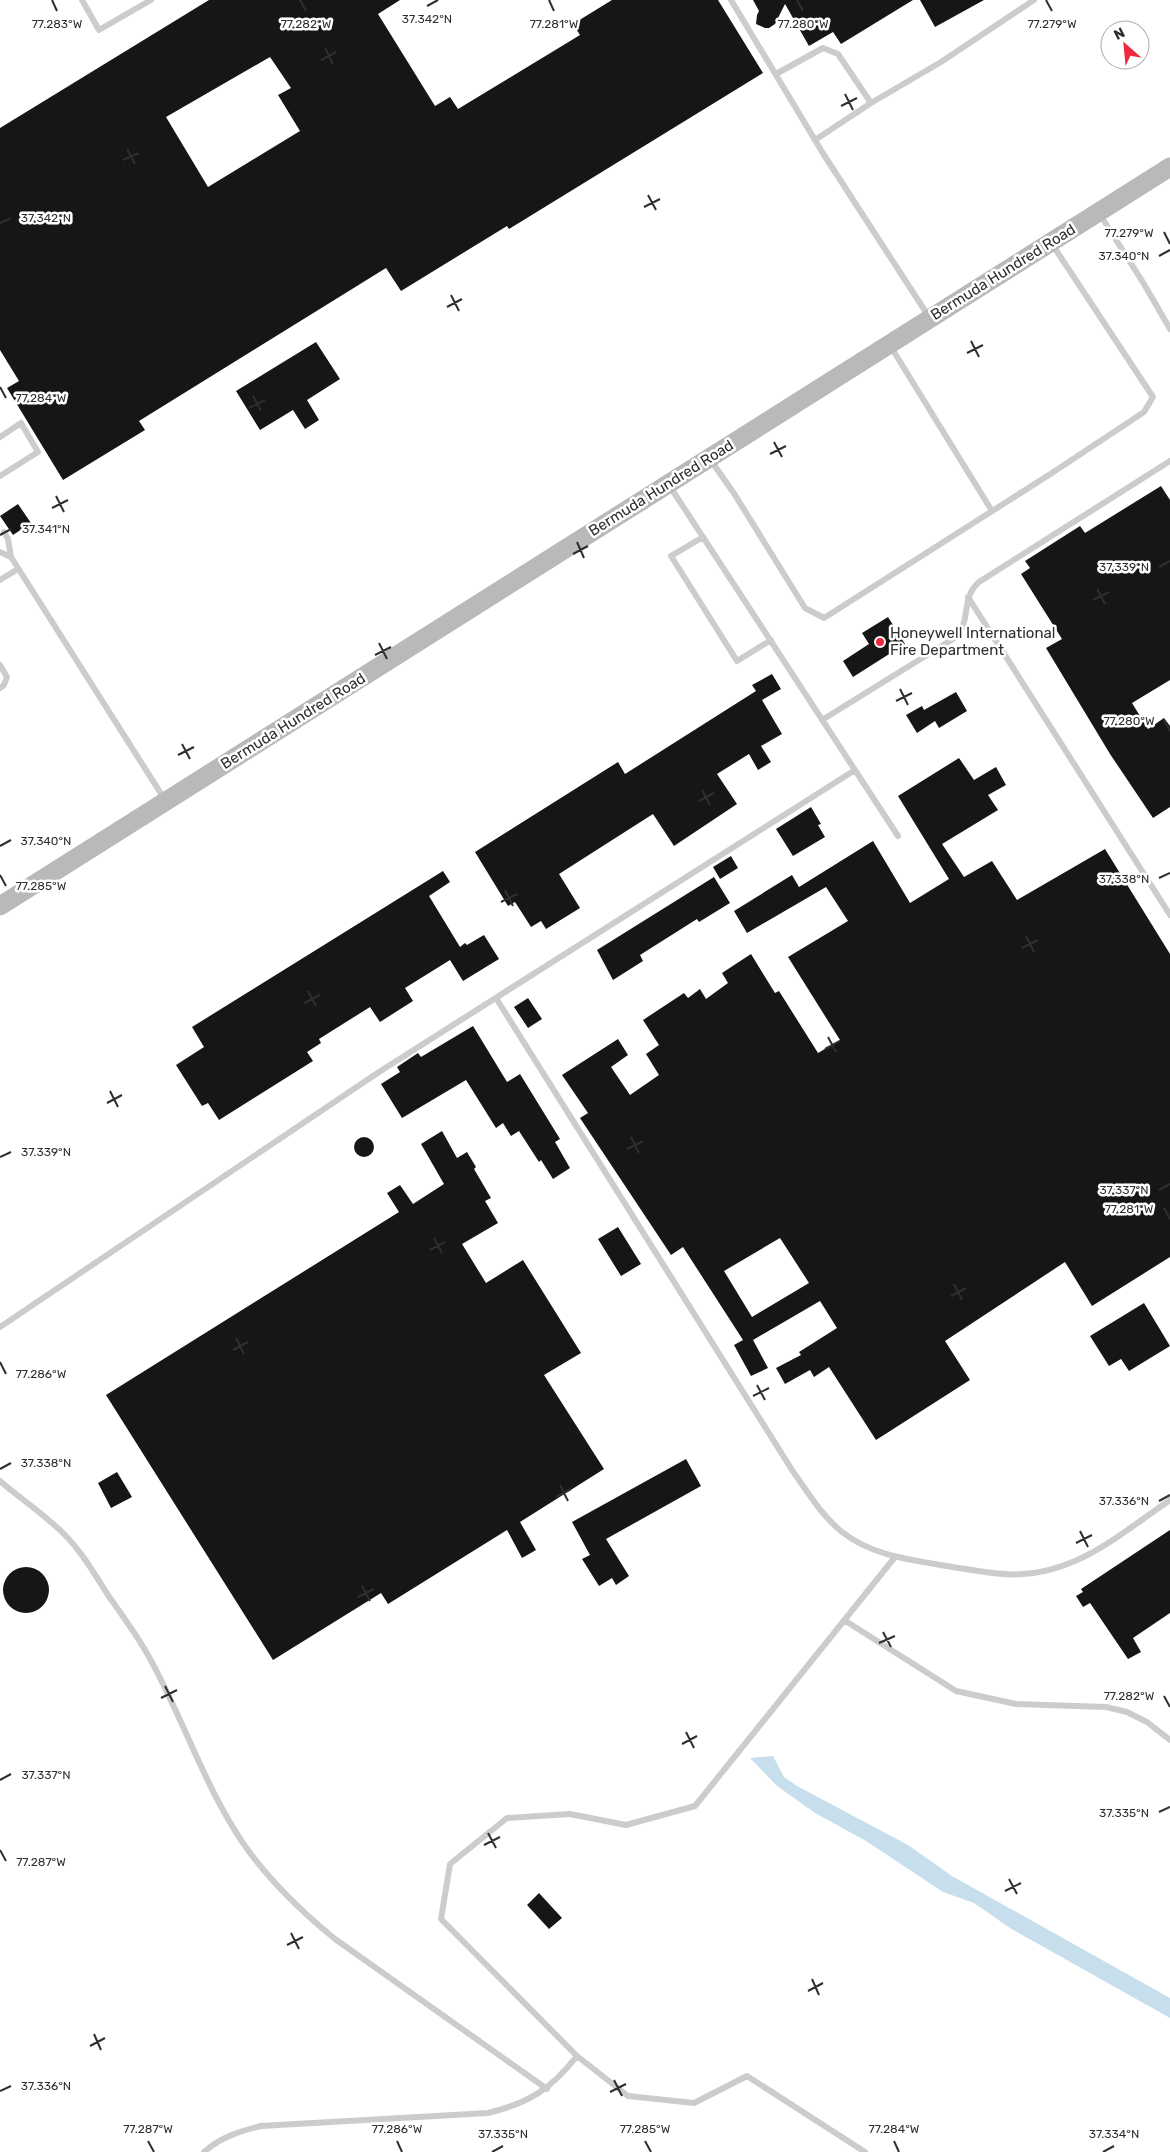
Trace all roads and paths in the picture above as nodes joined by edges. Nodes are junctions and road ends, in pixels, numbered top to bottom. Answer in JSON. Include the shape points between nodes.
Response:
{"nodes":[{"id":1,"x":82,"y":0,"type":"edge"},
{"id":2,"x":151,"y":0,"type":"edge"},
{"id":3,"x":731,"y":0,"type":"edge"},
{"id":4,"x":1034,"y":0,"type":"edge"},
{"id":5,"x":776,"y":74,"type":"junction"},
{"id":6,"x":871,"y":103,"type":"junction"},
{"id":7,"x":815,"y":140,"type":"junction"},
{"id":8,"x":1170,"y":167,"type":"edge"},
{"id":9,"x":1098,"y":212,"type":"junction"},
{"id":10,"x":1050,"y":241,"type":"junction"},
{"id":11,"x":930,"y":318,"type":"junction"},
{"id":12,"x":1170,"y":329,"type":"edge"},
{"id":13,"x":890,"y":343,"type":"junction"},
{"id":14,"x":0,"y":437,"type":"edge"},
{"id":15,"x":709,"y":458,"type":"junction"},
{"id":16,"x":1170,"y":461,"type":"edge"},
{"id":17,"x":0,"y":476,"type":"edge"},
{"id":18,"x":668,"y":484,"type":"junction"},
{"id":19,"x":992,"y":511,"type":"junction"},
{"id":20,"x":4,"y":532,"type":"dead end"},
{"id":21,"x":703,"y":537,"type":"junction"},
{"id":22,"x":0,"y":552,"type":"edge"},
{"id":23,"x":11,"y":557,"type":"junction"},
{"id":24,"x":18,"y":569,"type":"junction"},
{"id":25,"x":0,"y":580,"type":"edge"},
{"id":26,"x":968,"y":597,"type":"junction"},
{"id":27,"x":771,"y":640,"type":"junction"},
{"id":28,"x":0,"y":666,"type":"edge"},
{"id":29,"x":0,"y":688,"type":"edge"},
{"id":30,"x":822,"y":720,"type":"junction"},
{"id":31,"x":855,"y":770,"type":"junction"},
{"id":32,"x":166,"y":801,"type":"junction"},
{"id":33,"x":898,"y":836,"type":"dead end"},
{"id":34,"x":0,"y":906,"type":"edge"},
{"id":35,"x":1170,"y":915,"type":"edge"},
{"id":36,"x":496,"y":998,"type":"junction"},
{"id":37,"x":0,"y":1326,"type":"edge"},
{"id":38,"x":0,"y":1481,"type":"edge"},
{"id":39,"x":1170,"y":1500,"type":"edge"},
{"id":40,"x":895,"y":1557,"type":"junction"},
{"id":41,"x":844,"y":1620,"type":"junction"},
{"id":42,"x":1170,"y":1740,"type":"edge"},
{"id":43,"x":577,"y":2056,"type":"junction"},
{"id":44,"x":546,"y":2089,"type":"junction"},
{"id":45,"x":204,"y":2152,"type":"edge"},
{"id":46,"x":865,"y":2152,"type":"edge"}],
"edges":[{"from":1,"to":2,"type":"lane","via":[[99,30]]},
{"from":3,"to":5,"type":"lane"},
{"from":4,"to":6,"type":"lane","via":[[941,62]]},
{"from":5,"to":6,"type":"lane","via":[[823,48],[838,54]]},
{"from":5,"to":7,"type":"lane"},
{"from":6,"to":7,"type":"lane"},
{"from":7,"to":11,"type":"lane"},
{"from":8,"to":9,"type":"street","name":"Bermuda Hundred Road"},
{"from":9,"to":10,"type":"street","name":"Bermuda Hundred Road"},
{"from":9,"to":12,"type":"lane"},
{"from":10,"to":11,"type":"street","name":"Bermuda Hundred Road"},
{"from":10,"to":19,"type":"lane","via":[[1153,397],[1144,412]]},
{"from":11,"to":13,"type":"street","name":"Bermuda Hundred Road"},
{"from":13,"to":15,"type":"street","name":"Bermuda Hundred Road"},
{"from":13,"to":19,"type":"lane"},
{"from":14,"to":17,"type":"lane","via":[[21,423],[38,452]]},
{"from":15,"to":18,"type":"street","name":"Bermuda Hundred Road"},
{"from":15,"to":19,"type":"lane","via":[[805,608],[824,618]]},
{"from":16,"to":26,"type":"lane","via":[[979,582]]},
{"from":18,"to":21,"type":"lane"},
{"from":18,"to":32,"type":"street","name":"Bermuda Hundred Road"},
{"from":20,"to":23,"type":"lane"},
{"from":21,"to":27,"type":"lane"},
{"from":21,"to":27,"type":"lane","via":[[671,556],[737,662]]},
{"from":22,"to":23,"type":"lane"},
{"from":23,"to":24,"type":"lane"},
{"from":24,"to":25,"type":"lane"},
{"from":24,"to":32,"type":"lane"},
{"from":26,"to":30,"type":"lane","via":[[965,624],[956,637]]},
{"from":26,"to":35,"type":"lane"},
{"from":27,"to":30,"type":"lane"},
{"from":28,"to":29,"type":"lane","via":[[7,677]]},
{"from":30,"to":31,"type":"lane"},
{"from":31,"to":33,"type":"lane"},
{"from":31,"to":36,"type":"lane"},
{"from":32,"to":34,"type":"street","name":"Bermuda Hundred Road"},
{"from":36,"to":37,"type":"lane","via":[[379,1072]]},
{"from":36,"to":40,"type":"lane","via":[[792,1470],[825,1515],[842,1531],[861,1544]]},
{"from":38,"to":44,"type":"lane","via":[[44,1514],[81,1555],[147,1653],[229,1819],[278,1888],[335,1939]]},
{"from":39,"to":40,"type":"lane","via":[[1097,1549],[1050,1569],[1025,1574],[999,1574]]},
{"from":40,"to":41,"type":"lane"},
{"from":41,"to":42,"type":"lane","via":[[956,1690],[1016,1704],[1106,1707],[1127,1712],[1147,1722]]},
{"from":41,"to":43,"type":"lane","via":[[695,1806],[626,1825],[570,1814],[507,1818],[450,1864],[441,1919]]},
{"from":43,"to":44,"type":"lane"},
{"from":43,"to":46,"type":"lane","via":[[628,2096],[694,2103],[747,2076]]},
{"from":44,"to":45,"type":"lane","via":[[510,2108],[488,2113],[261,2126],[237,2132]]}]}
